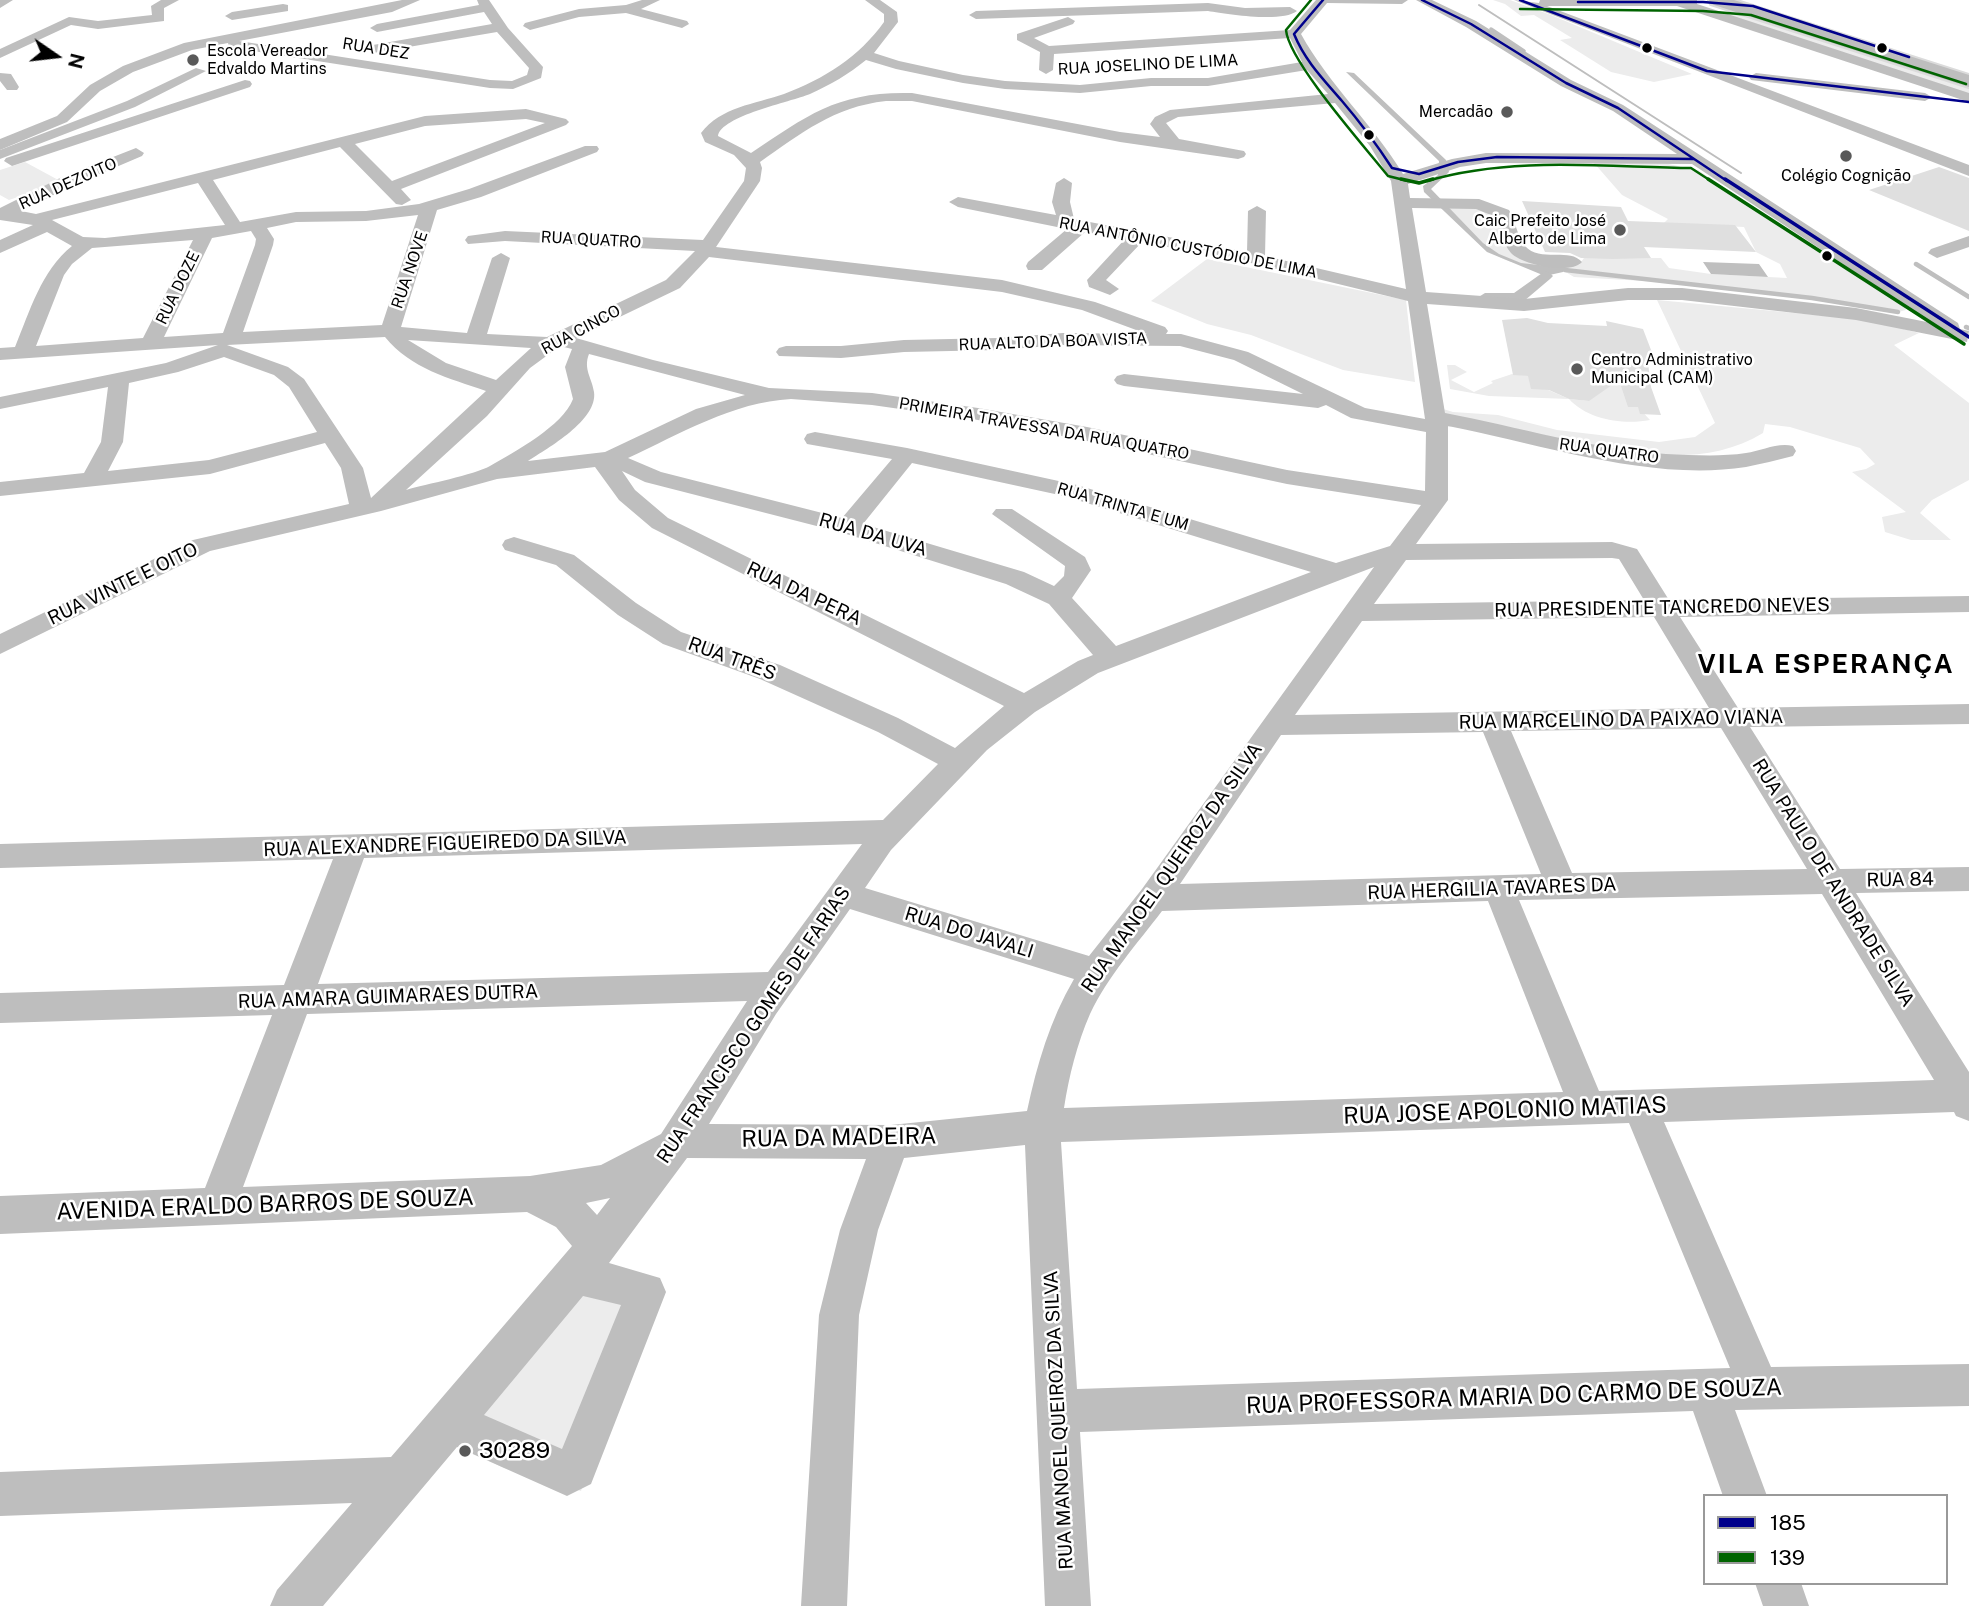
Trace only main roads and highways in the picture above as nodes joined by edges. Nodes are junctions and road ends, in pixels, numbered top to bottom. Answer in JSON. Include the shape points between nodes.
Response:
{"nodes":[{"id":1,"x":1725,"y":5,"type":"edge"},
{"id":2,"x":1969,"y":79,"type":"edge"}],
"edges":[{"from":1,"to":2,"type":"main road","via":[[1753,8]]}]}
